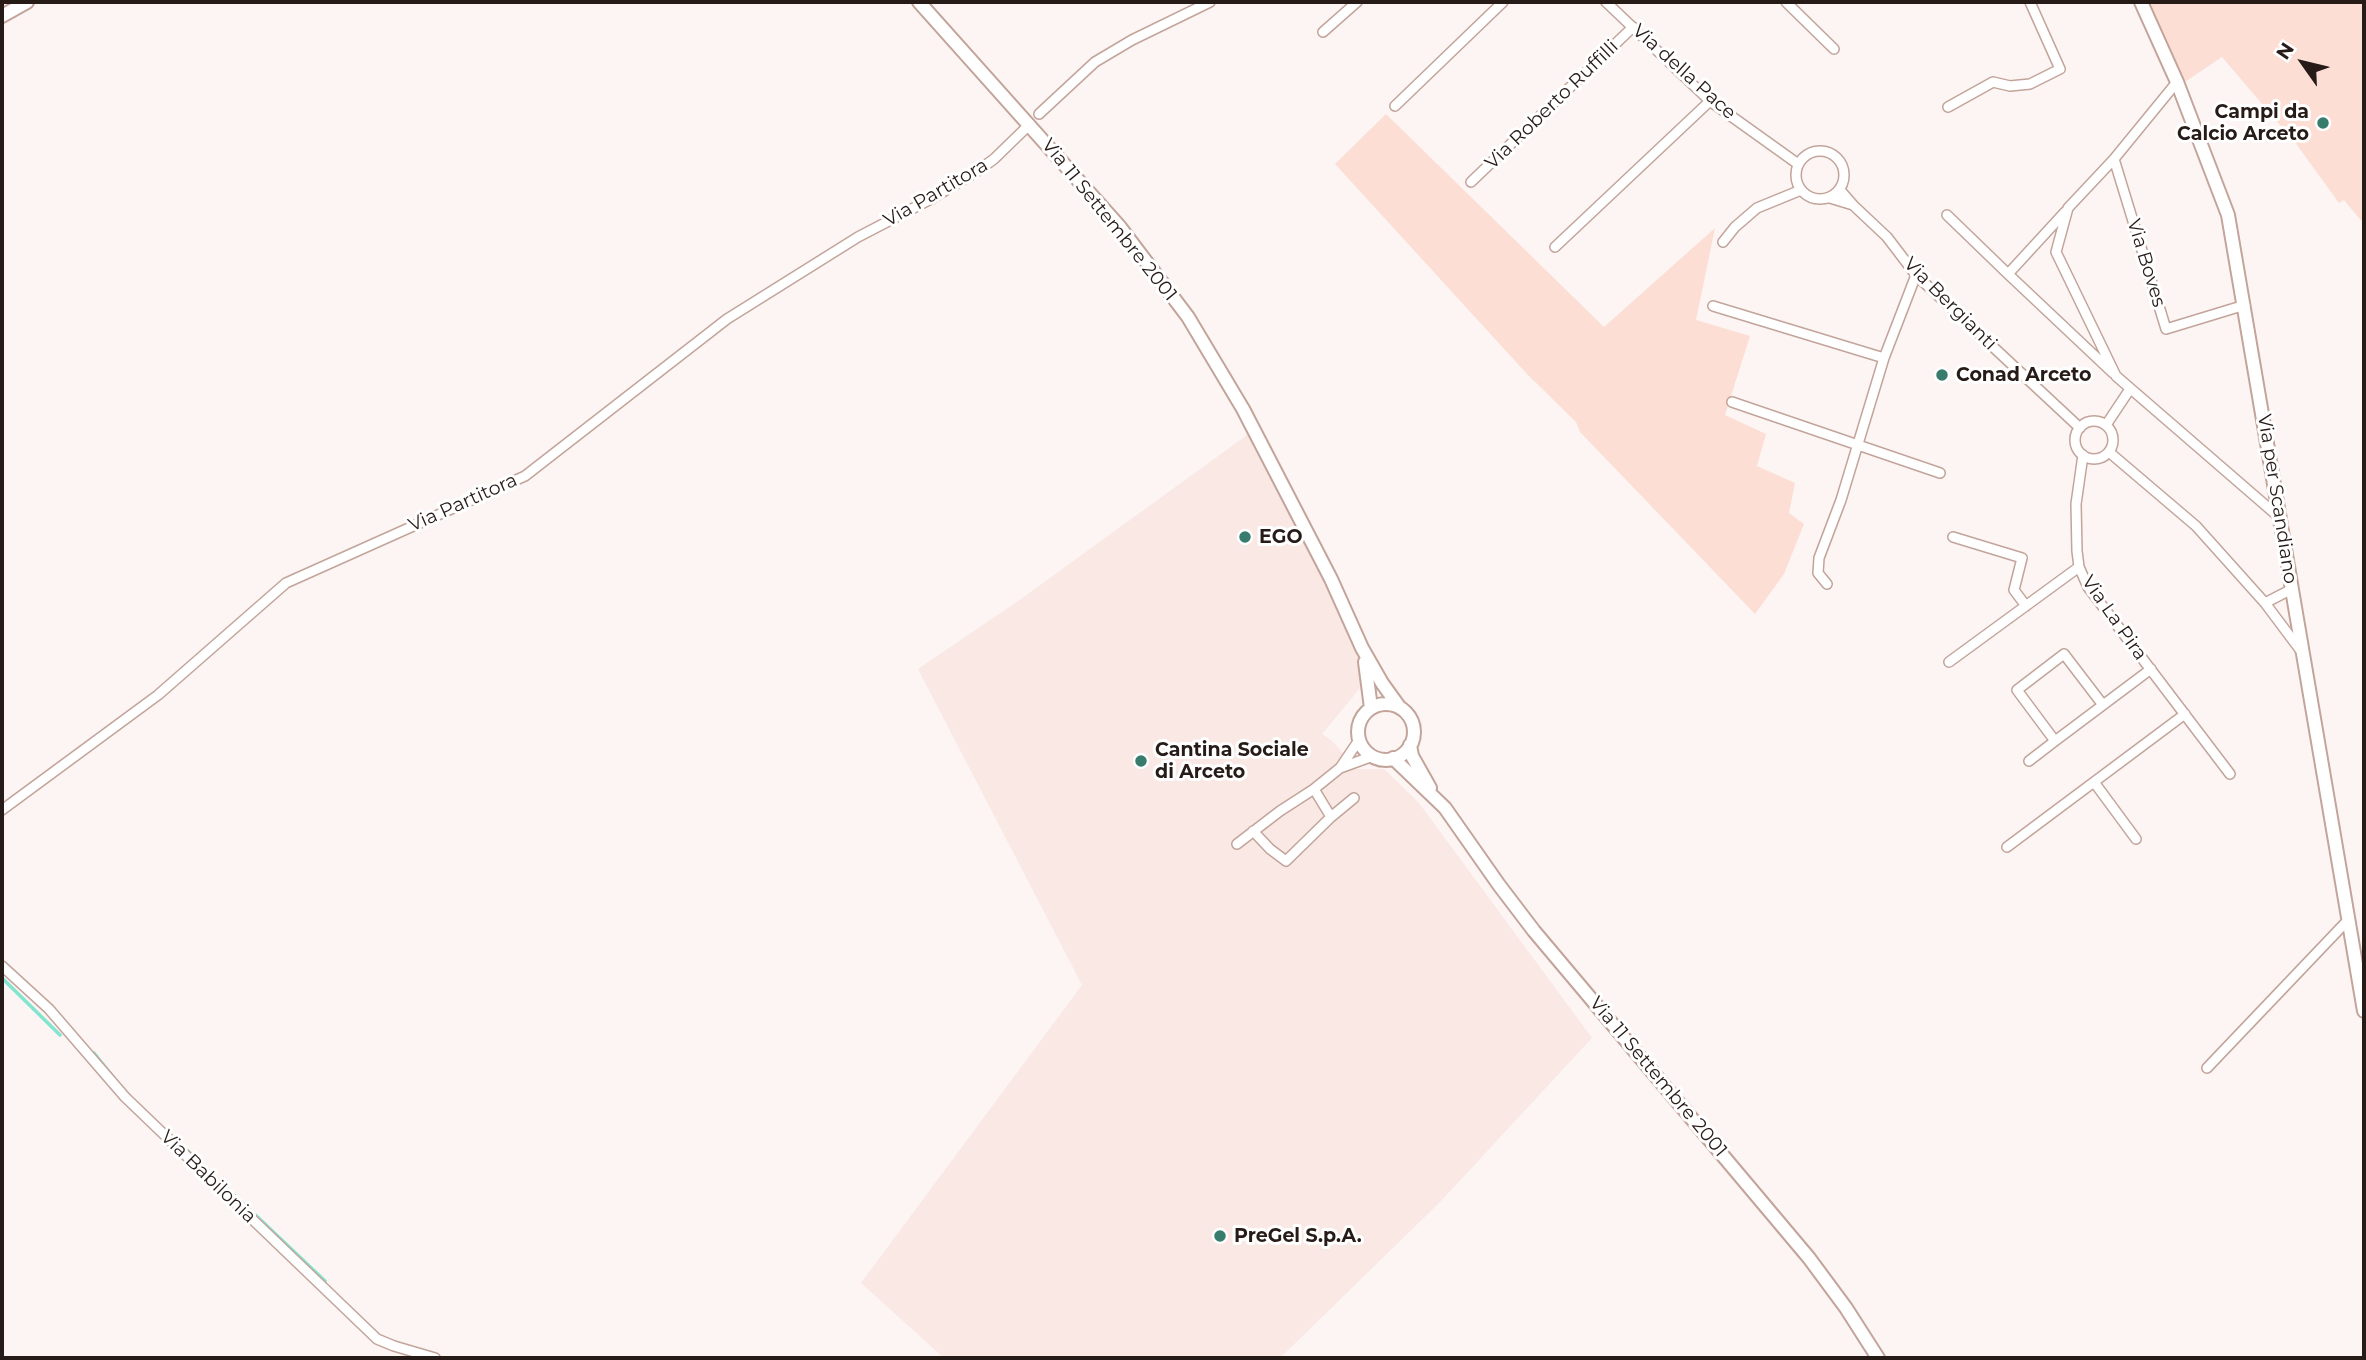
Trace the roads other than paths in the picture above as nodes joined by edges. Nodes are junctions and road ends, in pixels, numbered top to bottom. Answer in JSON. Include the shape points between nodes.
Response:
{"nodes":[{"id":1,"x":27,"y":2,"type":"edge"},
{"id":2,"x":919,"y":2,"type":"edge"},
{"id":3,"x":1210,"y":2,"type":"edge"},
{"id":4,"x":1357,"y":2,"type":"edge"},
{"id":5,"x":1503,"y":2,"type":"edge"},
{"id":6,"x":1606,"y":2,"type":"edge"},
{"id":7,"x":2030,"y":2,"type":"edge"},
{"id":8,"x":2141,"y":2,"type":"edge"},
{"id":9,"x":1791,"y":4,"type":"edge"},
{"id":10,"x":2,"y":16,"type":"edge"},
{"id":11,"x":1633,"y":27,"type":"junction"},
{"id":12,"x":1323,"y":32,"type":"dead end"},
{"id":13,"x":1834,"y":49,"type":"dead end"},
{"id":14,"x":2177,"y":82,"type":"junction"},
{"id":15,"x":1710,"y":101,"type":"junction"},
{"id":16,"x":1395,"y":106,"type":"dead end"},
{"id":17,"x":1948,"y":107,"type":"dead end"},
{"id":18,"x":1034,"y":119,"type":"junction"},
{"id":19,"x":2114,"y":159,"type":"junction"},
{"id":20,"x":1798,"y":164,"type":"junction"},
{"id":21,"x":1471,"y":182,"type":"dead end"},
{"id":22,"x":1801,"y":190,"type":"junction"},
{"id":23,"x":1840,"y":190,"type":"junction"},
{"id":24,"x":1830,"y":198,"type":"junction"},
{"id":25,"x":1853,"y":205,"type":"junction"},
{"id":26,"x":2068,"y":208,"type":"junction"},
{"id":27,"x":1947,"y":215,"type":"dead end"},
{"id":28,"x":1723,"y":242,"type":"dead end"},
{"id":29,"x":1555,"y":247,"type":"dead end"},
{"id":30,"x":2008,"y":274,"type":"junction"},
{"id":31,"x":1916,"y":275,"type":"junction"},
{"id":32,"x":2245,"y":304,"type":"junction"},
{"id":33,"x":1713,"y":306,"type":"dead end"},
{"id":34,"x":1884,"y":358,"type":"junction"},
{"id":35,"x":2116,"y":376,"type":"junction"},
{"id":36,"x":2130,"y":389,"type":"junction"},
{"id":37,"x":1732,"y":402,"type":"dead end"},
{"id":38,"x":2106,"y":425,"type":"junction"},
{"id":39,"x":2080,"y":428,"type":"junction"},
{"id":40,"x":1858,"y":445,"type":"junction"},
{"id":41,"x":2109,"y":452,"type":"junction"},
{"id":42,"x":2083,"y":455,"type":"junction"},
{"id":43,"x":1940,"y":472,"type":"dead end"},
{"id":44,"x":2280,"y":517,"type":"junction"},
{"id":45,"x":1953,"y":537,"type":"dead end"},
{"id":46,"x":2079,"y":567,"type":"junction"},
{"id":47,"x":1827,"y":583,"type":"dead end"},
{"id":48,"x":2291,"y":589,"type":"junction"},
{"id":49,"x":2265,"y":603,"type":"junction"},
{"id":50,"x":2026,"y":606,"type":"junction"},
{"id":51,"x":1362,"y":648,"type":"junction"},
{"id":52,"x":2302,"y":652,"type":"junction"},
{"id":53,"x":1949,"y":662,"type":"dead end"},
{"id":54,"x":2151,"y":669,"type":"junction"},
{"id":55,"x":2103,"y":705,"type":"junction"},
{"id":56,"x":1371,"y":708,"type":"junction"},
{"id":57,"x":1400,"y":708,"type":"junction"},
{"id":58,"x":2185,"y":714,"type":"junction"},
{"id":59,"x":1359,"y":740,"type":"junction"},
{"id":60,"x":2055,"y":741,"type":"junction"},
{"id":61,"x":1410,"y":745,"type":"junction"},
{"id":62,"x":1373,"y":756,"type":"junction"},
{"id":63,"x":1393,"y":758,"type":"junction"},
{"id":64,"x":2029,"y":761,"type":"dead end"},
{"id":65,"x":1340,"y":768,"type":"junction"},
{"id":66,"x":2230,"y":774,"type":"dead end"},
{"id":67,"x":2094,"y":782,"type":"junction"},
{"id":68,"x":1314,"y":789,"type":"junction"},
{"id":69,"x":1436,"y":797,"type":"junction"},
{"id":70,"x":1354,"y":798,"type":"dead end"},
{"id":71,"x":2,"y":810,"type":"edge"},
{"id":72,"x":1331,"y":817,"type":"junction"},
{"id":73,"x":1253,"y":831,"type":"junction"},
{"id":74,"x":2136,"y":839,"type":"dead end"},
{"id":75,"x":1237,"y":844,"type":"dead end"},
{"id":76,"x":2007,"y":847,"type":"dead end"},
{"id":77,"x":2349,"y":919,"type":"junction"},
{"id":78,"x":2360,"y":953,"type":"edge"},
{"id":79,"x":2,"y":966,"type":"edge"},
{"id":80,"x":2364,"y":1011,"type":"edge"},
{"id":81,"x":2207,"y":1068,"type":"dead end"},
{"id":82,"x":435,"y":1358,"type":"edge"},
{"id":83,"x":1878,"y":1358,"type":"edge"}],
"edges":[{"from":1,"to":10,"type":"main road"},
{"from":2,"to":18,"type":"main road","name":"Via 11 Settembre 2001"},
{"from":3,"to":18,"type":"street","name":"Via Partitora","via":[[1095,62]]},
{"from":4,"to":12,"type":"street"},
{"from":5,"to":16,"type":"street"},
{"from":6,"to":11,"type":"street","name":"Via della Pace"},
{"from":7,"to":17,"type":"street","via":[[2060,69],[2030,84],[1993,82]]},
{"from":8,"to":14,"type":"main road","name":"Via per Scandiano"},
{"from":9,"to":13,"type":"street"},
{"from":11,"to":15,"type":"street","name":"Via della Pace"},
{"from":11,"to":21,"type":"street","name":"Via Roberto Ruffilli"},
{"from":14,"to":19,"type":"street"},
{"from":14,"to":32,"type":"main road","name":"Via per Scandiano","via":[[2228,215]]},
{"from":15,"to":20,"type":"street","name":"Via della Pace"},
{"from":15,"to":29,"type":"street"},
{"from":18,"to":51,"type":"main road","name":"Via 11 Settembre 2001","via":[[1166,287],[1214,359],[1331,579]]},
{"from":18,"to":71,"type":"street","name":"Via Partitora","via":[[979,170],[858,237],[727,319],[525,476],[286,583],[158,695]]},
{"from":19,"to":26,"type":"street"},
{"from":19,"to":32,"type":"street","name":"Via Boves","via":[[2166,329]]},
{"from":20,"to":22,"type":"street"},
{"from":20,"to":23,"type":"street","via":[[1815,151],[1836,156],[1845,176]]},
{"from":22,"to":24,"type":"street","name":"Via Bergianti","via":[[1817,200]]},
{"from":22,"to":28,"type":"street","via":[[1756,208]]},
{"from":23,"to":24,"type":"street"},
{"from":23,"to":25,"type":"street","name":"Via Bergianti"},
{"from":24,"to":25,"type":"street","name":"Via Bergianti"},
{"from":25,"to":31,"type":"street","name":"Via Bergianti","via":[[1887,237]]},
{"from":26,"to":30,"type":"street"},
{"from":26,"to":35,"type":"street","via":[[2056,251]]},
{"from":27,"to":30,"type":"street"},
{"from":30,"to":35,"type":"street"},
{"from":31,"to":34,"type":"street"},
{"from":31,"to":39,"type":"street","name":"Via Bergianti"},
{"from":32,"to":44,"type":"main road","name":"Via per Scandiano"},
{"from":33,"to":34,"type":"street"},
{"from":34,"to":40,"type":"street"},
{"from":35,"to":36,"type":"street"},
{"from":36,"to":38,"type":"street"},
{"from":36,"to":44,"type":"street"},
{"from":37,"to":40,"type":"street"},
{"from":38,"to":39,"type":"street","via":[[2095,421]]},
{"from":38,"to":41,"type":"street","via":[[2113,441]]},
{"from":39,"to":42,"type":"street","via":[[2075,440]]},
{"from":40,"to":43,"type":"street"},
{"from":40,"to":47,"type":"street","via":[[1819,558],[1818,573]]},
{"from":41,"to":42,"type":"street","via":[[2094,459]]},
{"from":41,"to":49,"type":"street","via":[[2196,526]]},
{"from":42,"to":46,"type":"street","name":"Via La Pira","via":[[2076,504]]},
{"from":44,"to":48,"type":"main road","name":"Via per Scandiano"},
{"from":45,"to":50,"type":"street","via":[[2022,558],[2014,590]]},
{"from":46,"to":50,"type":"street","name":"Via La Pira"},
{"from":46,"to":54,"type":"street","name":"Via La Pira","via":[[2088,587]]},
{"from":48,"to":49,"type":"street"},
{"from":48,"to":52,"type":"main road","name":"Via per Scandiano"},
{"from":49,"to":52,"type":"street"},
{"from":50,"to":53,"type":"street","name":"Via La Pira"},
{"from":51,"to":56,"type":"main road","name":"Via 11 Settembre 2001"},
{"from":51,"to":57,"type":"main road","name":"Via 11 Settembre 2001"},
{"from":52,"to":77,"type":"main road","name":"Via per Scandiano"},
{"from":54,"to":55,"type":"street","name":"Via La Pira"},
{"from":54,"to":58,"type":"street","name":"Via La Pira"},
{"from":55,"to":60,"type":"street","name":"Via La Pira"},
{"from":55,"to":60,"type":"street","via":[[2064,654],[2054,661],[2017,690]]},
{"from":56,"to":57,"type":"main road","via":[[1384,704]]},
{"from":56,"to":59,"type":"main road","name":"Via 11 Settembre 2001","via":[[1360,720]]},
{"from":57,"to":61,"type":"main road","name":"Via 11 Settembre 2001","via":[[1414,729]]},
{"from":58,"to":66,"type":"street","name":"Via La Pira"},
{"from":58,"to":67,"type":"street"},
{"from":59,"to":62,"type":"main road"},
{"from":59,"to":65,"type":"street"},
{"from":60,"to":64,"type":"street","name":"Via La Pira"},
{"from":61,"to":63,"type":"main road"},
{"from":61,"to":69,"type":"main road","name":"Via 11 Settembre 2001"},
{"from":62,"to":63,"type":"main road"},
{"from":62,"to":65,"type":"street"},
{"from":63,"to":69,"type":"main road","name":"Via 11 Settembre 2001"},
{"from":65,"to":68,"type":"street"},
{"from":67,"to":74,"type":"street"},
{"from":67,"to":76,"type":"street"},
{"from":68,"to":72,"type":"street"},
{"from":68,"to":73,"type":"street"},
{"from":69,"to":83,"type":"main road","name":"Via 11 Settembre 2001","via":[[1534,931],[1809,1258]]},
{"from":70,"to":72,"type":"street"},
{"from":72,"to":73,"type":"street","via":[[1286,860]]},
{"from":73,"to":75,"type":"street"},
{"from":77,"to":78,"type":"main road","name":"Via per Scandiano"},
{"from":77,"to":81,"type":"street"},
{"from":78,"to":80,"type":"main road","name":"Via per Scandiano"},
{"from":79,"to":82,"type":"street","name":"Via Babilonia","via":[[49,1009],[125,1097],[377,1339]]}]}
